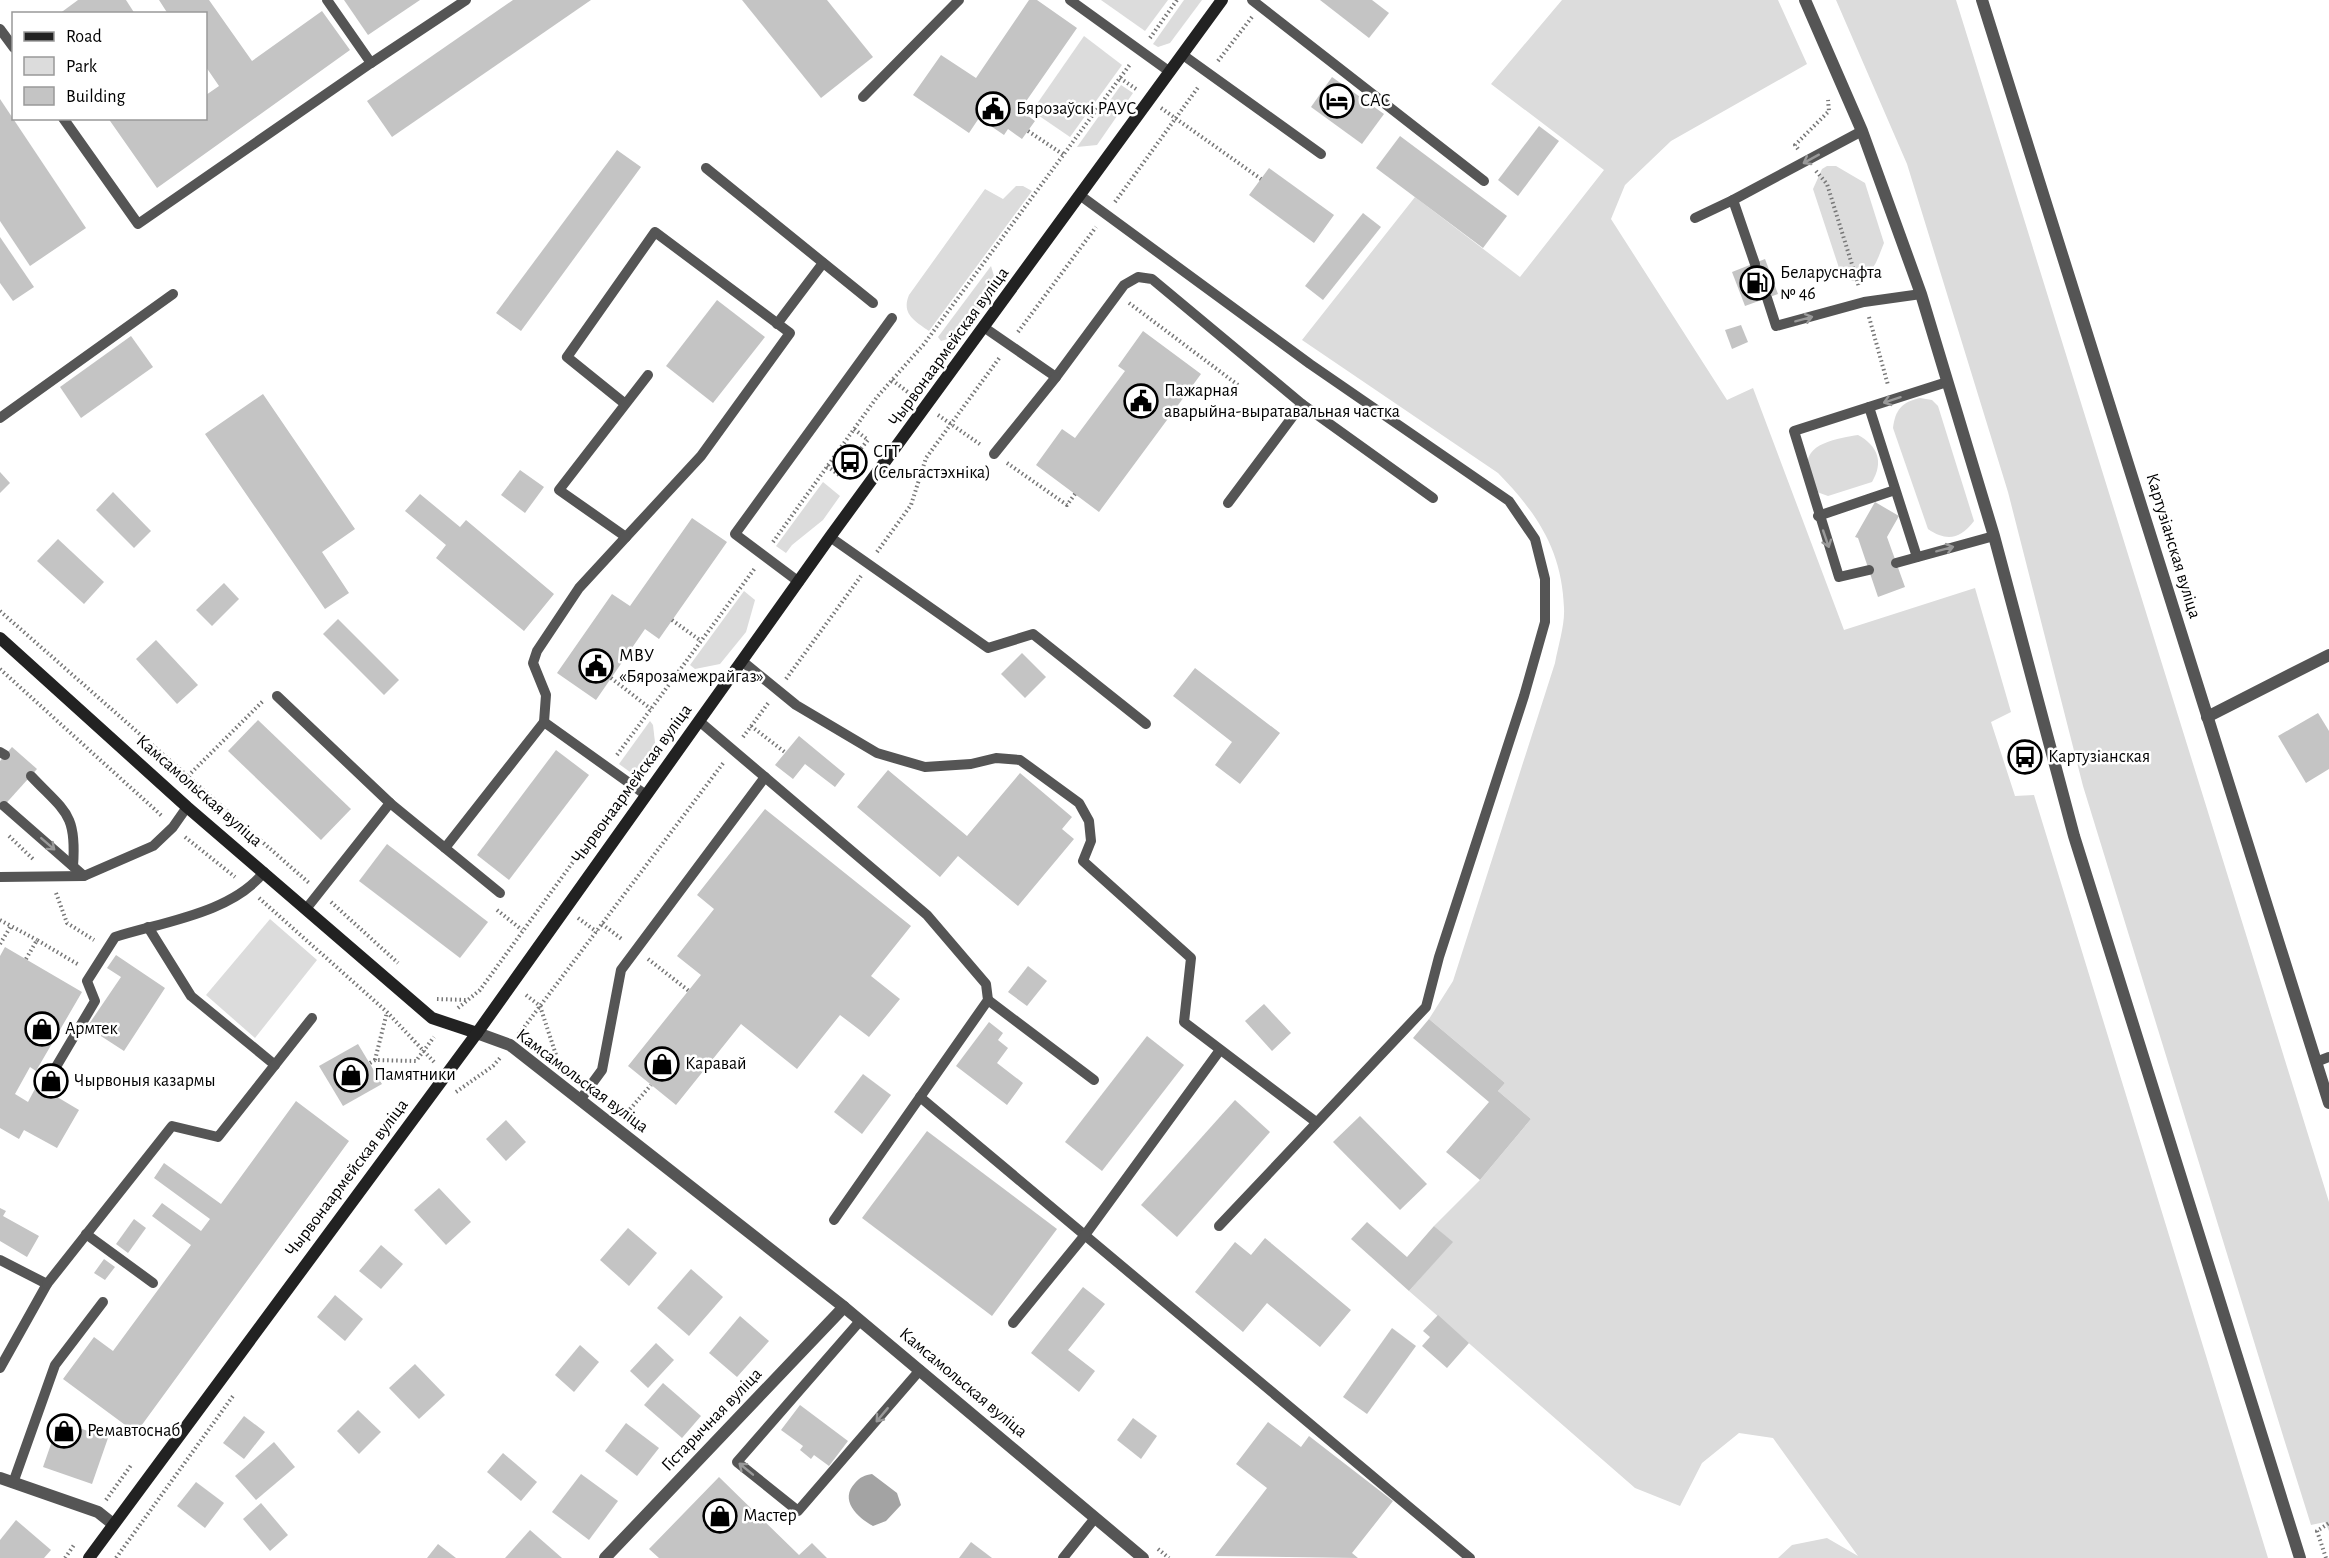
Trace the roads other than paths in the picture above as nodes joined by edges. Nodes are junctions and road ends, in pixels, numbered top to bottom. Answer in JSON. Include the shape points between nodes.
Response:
{"nodes":[{"id":1,"x":327,"y":0,"type":"edge"},
{"id":2,"x":466,"y":0,"type":"edge"},
{"id":3,"x":959,"y":0,"type":"edge"},
{"id":4,"x":1070,"y":0,"type":"edge"},
{"id":5,"x":1222,"y":0,"type":"edge"},
{"id":6,"x":1805,"y":0,"type":"edge"},
{"id":7,"x":1982,"y":0,"type":"edge"},
{"id":8,"x":1256,"y":3,"type":"edge"},
{"id":9,"x":0,"y":29,"type":"edge"},
{"id":10,"x":12,"y":45,"type":"edge"},
{"id":11,"x":1183,"y":55,"type":"junction"},
{"id":12,"x":371,"y":63,"type":"junction"},
{"id":13,"x":1170,"y":72,"type":"junction"},
{"id":14,"x":863,"y":97,"type":"dead end"},
{"id":15,"x":64,"y":120,"type":"edge"},
{"id":16,"x":1862,"y":131,"type":"junction"},
{"id":17,"x":1321,"y":154,"type":"dead end"},
{"id":18,"x":706,"y":168,"type":"dead end"},
{"id":19,"x":1484,"y":182,"type":"dead end"},
{"id":20,"x":1081,"y":196,"type":"junction"},
{"id":21,"x":1733,"y":200,"type":"junction"},
{"id":22,"x":1695,"y":218,"type":"dead end"},
{"id":23,"x":824,"y":263,"type":"junction"},
{"id":24,"x":1755,"y":264,"type":"dead end"},
{"id":25,"x":173,"y":294,"type":"dead end"},
{"id":26,"x":1921,"y":294,"type":"junction"},
{"id":27,"x":1767,"y":298,"type":"dead end"},
{"id":28,"x":873,"y":303,"type":"dead end"},
{"id":29,"x":892,"y":318,"type":"dead end"},
{"id":30,"x":777,"y":324,"type":"junction"},
{"id":31,"x":985,"y":328,"type":"junction"},
{"id":32,"x":648,"y":375,"type":"dead end"},
{"id":33,"x":1056,"y":377,"type":"junction"},
{"id":34,"x":1947,"y":382,"type":"junction"},
{"id":35,"x":624,"y":403,"type":"junction"},
{"id":36,"x":1302,"y":404,"type":"junction"},
{"id":37,"x":1869,"y":407,"type":"junction"},
{"id":38,"x":0,"y":418,"type":"edge"},
{"id":39,"x":994,"y":454,"type":"dead end"},
{"id":40,"x":1895,"y":490,"type":"junction"},
{"id":41,"x":1434,"y":498,"type":"dead end"},
{"id":42,"x":1228,"y":502,"type":"dead end"},
{"id":43,"x":1818,"y":516,"type":"junction"},
{"id":44,"x":1994,"y":536,"type":"junction"},
{"id":45,"x":626,"y":537,"type":"junction"},
{"id":46,"x":830,"y":537,"type":"junction"},
{"id":47,"x":1917,"y":557,"type":"junction"},
{"id":48,"x":1896,"y":562,"type":"dead end"},
{"id":49,"x":1869,"y":570,"type":"dead end"},
{"id":50,"x":799,"y":582,"type":"junction"},
{"id":51,"x":0,"y":638,"type":"edge"},
{"id":52,"x":2329,"y":655,"type":"edge"},
{"id":53,"x":742,"y":661,"type":"junction"},
{"id":54,"x":277,"y":696,"type":"road end"},
{"id":55,"x":2208,"y":717,"type":"junction"},
{"id":56,"x":699,"y":721,"type":"junction"},
{"id":57,"x":544,"y":722,"type":"junction"},
{"id":58,"x":1146,"y":724,"type":"dead end"},
{"id":59,"x":31,"y":776,"type":"dead end"},
{"id":60,"x":765,"y":777,"type":"junction"},
{"id":61,"x":646,"y":795,"type":"junction"},
{"id":62,"x":390,"y":803,"type":"junction"},
{"id":63,"x":4,"y":806,"type":"dead end"},
{"id":64,"x":188,"y":807,"type":"junction"},
{"id":65,"x":445,"y":848,"type":"junction"},
{"id":66,"x":73,"y":866,"type":"junction"},
{"id":67,"x":264,"y":873,"type":"junction"},
{"id":68,"x":84,"y":876,"type":"junction"},
{"id":69,"x":0,"y":877,"type":"edge"},
{"id":70,"x":500,"y":893,"type":"dead end"},
{"id":71,"x":306,"y":909,"type":"junction"},
{"id":72,"x":148,"y":927,"type":"junction"},
{"id":73,"x":988,"y":1000,"type":"junction"},
{"id":74,"x":312,"y":1018,"type":"dead end"},
{"id":75,"x":477,"y":1033,"type":"junction"},
{"id":76,"x":1220,"y":1050,"type":"junction"},
{"id":77,"x":2329,"y":1057,"type":"edge"},
{"id":78,"x":2316,"y":1062,"type":"junction"},
{"id":79,"x":275,"y":1065,"type":"junction"},
{"id":80,"x":50,"y":1077,"type":"dead end"},
{"id":81,"x":1094,"y":1080,"type":"dead end"},
{"id":82,"x":920,"y":1097,"type":"junction"},
{"id":83,"x":580,"y":1100,"type":"junction"},
{"id":84,"x":2329,"y":1103,"type":"edge"},
{"id":85,"x":1316,"y":1122,"type":"junction"},
{"id":86,"x":834,"y":1220,"type":"dead end"},
{"id":87,"x":1219,"y":1226,"type":"dead end"},
{"id":88,"x":86,"y":1234,"type":"junction"},
{"id":89,"x":1084,"y":1235,"type":"junction"},
{"id":90,"x":0,"y":1260,"type":"edge"},
{"id":91,"x":153,"y":1283,"type":"dead end"},
{"id":92,"x":46,"y":1284,"type":"junction"},
{"id":93,"x":103,"y":1302,"type":"dead end"},
{"id":94,"x":844,"y":1307,"type":"junction"},
{"id":95,"x":861,"y":1321,"type":"junction"},
{"id":96,"x":1013,"y":1323,"type":"dead end"},
{"id":97,"x":0,"y":1368,"type":"edge"},
{"id":98,"x":920,"y":1370,"type":"junction"},
{"id":99,"x":0,"y":1478,"type":"edge"},
{"id":100,"x":13,"y":1483,"type":"junction"},
{"id":101,"x":1095,"y":1518,"type":"junction"},
{"id":102,"x":113,"y":1524,"type":"junction"},
{"id":103,"x":89,"y":1558,"type":"edge"},
{"id":104,"x":605,"y":1558,"type":"edge"},
{"id":105,"x":1063,"y":1558,"type":"edge"},
{"id":106,"x":1143,"y":1558,"type":"edge"},
{"id":107,"x":1470,"y":1558,"type":"edge"},
{"id":108,"x":2300,"y":1558,"type":"edge"}],
"edges":[{"from":1,"to":12,"type":"lane"},
{"from":2,"to":12,"type":"lane"},
{"from":3,"to":14,"type":"lane"},
{"from":4,"to":13,"type":"lane"},
{"from":5,"to":11,"type":"main road","name":"Чырвонаармейская вуліца"},
{"from":6,"to":16,"type":"street"},
{"from":7,"to":55,"type":"street","name":"Картузіанская вуліца"},
{"from":8,"to":19,"type":"lane"},
{"from":9,"to":10,"type":"lane"},
{"from":11,"to":13,"type":"main road","name":"Чырвонаармейская вуліца"},
{"from":11,"to":17,"type":"lane"},
{"from":12,"to":15,"type":"lane","via":[[138,224]]},
{"from":13,"to":20,"type":"main road","name":"Чырвонаармейская вуліца"},
{"from":16,"to":21,"type":"lane","one_way":true},
{"from":16,"to":26,"type":"street"},
{"from":18,"to":23,"type":"lane"},
{"from":20,"to":31,"type":"main road","name":"Чырвонаармейская вуліца"},
{"from":20,"to":85,"type":"lane","via":[[1310,364],[1509,501],[1535,539],[1545,579],[1545,622],[1426,1007]]},
{"from":21,"to":22,"type":"lane"},
{"from":21,"to":24,"type":"lane"},
{"from":23,"to":28,"type":"lane"},
{"from":23,"to":30,"type":"lane"},
{"from":25,"to":38,"type":"lane"},
{"from":27,"to":26,"type":"lane","one_way":true,"via":[[1776,326],[1864,302]]},
{"from":26,"to":34,"type":"street"},
{"from":29,"to":50,"type":"lane","via":[[735,534]]},
{"from":30,"to":35,"type":"lane","via":[[655,232],[567,357]]},
{"from":30,"to":45,"type":"lane","via":[[790,333],[701,456]]},
{"from":31,"to":33,"type":"lane"},
{"from":31,"to":46,"type":"main road","name":"Чырвонаармейская вуліца"},
{"from":32,"to":35,"type":"lane"},
{"from":33,"to":36,"type":"lane","via":[[1124,285],[1138,278],[1152,279]]},
{"from":33,"to":39,"type":"lane"},
{"from":34,"to":37,"type":"lane","one_way":true},
{"from":34,"to":44,"type":"street"},
{"from":35,"to":45,"type":"lane","via":[[560,490]]},
{"from":36,"to":41,"type":"lane"},
{"from":36,"to":42,"type":"lane"},
{"from":37,"to":40,"type":"lane"},
{"from":37,"to":43,"type":"lane","via":[[1794,431]]},
{"from":40,"to":43,"type":"lane"},
{"from":40,"to":47,"type":"lane"},
{"from":43,"to":49,"type":"lane","one_way":true,"via":[[1839,578]]},
{"from":47,"to":44,"type":"lane","one_way":true},
{"from":44,"to":108,"type":"street","via":[[2074,836]]},
{"from":45,"to":57,"type":"lane","via":[[579,588],[537,651],[533,663],[546,695]]},
{"from":46,"to":50,"type":"main road","name":"Чырвонаармейская вуліца"},
{"from":46,"to":58,"type":"lane","via":[[988,648],[1033,634]]},
{"from":47,"to":48,"type":"lane"},
{"from":50,"to":53,"type":"main road","name":"Чырвонаармейская вуліца"},
{"from":51,"to":64,"type":"main road","name":"Камсамольская вуліца"},
{"from":52,"to":55,"type":"street"},
{"from":53,"to":56,"type":"main road","name":"Чырвонаармейская вуліца"},
{"from":53,"to":76,"type":"lane","via":[[796,705],[876,753],[925,767],[996,758],[1020,760],[1079,803],[1089,821],[1091,841],[1083,861],[1191,958],[1184,1022]]},
{"from":54,"to":62,"type":"lane"},
{"from":55,"to":78,"type":"street","name":"Картузіанская вуліца"},
{"from":56,"to":60,"type":"lane"},
{"from":56,"to":61,"type":"main road","name":"Чырвонаармейская вуліца"},
{"from":57,"to":61,"type":"lane"},
{"from":57,"to":65,"type":"lane"},
{"from":59,"to":66,"type":"lane","via":[[69,816],[75,837]]},
{"from":60,"to":73,"type":"lane","via":[[927,915],[986,984]]},
{"from":60,"to":83,"type":"lane","via":[[621,970],[602,1070]]},
{"from":61,"to":75,"type":"main road","name":"Чырвонаармейская вуліца"},
{"from":62,"to":65,"type":"lane"},
{"from":62,"to":71,"type":"lane"},
{"from":63,"to":66,"type":"lane","one_way":true},
{"from":64,"to":67,"type":"main road","name":"Камсамольская вуліца"},
{"from":64,"to":68,"type":"lane","via":[[153,846]]},
{"from":65,"to":70,"type":"lane"},
{"from":66,"to":68,"type":"lane"},
{"from":67,"to":71,"type":"main road","name":"Камсамольская вуліца"},
{"from":67,"to":72,"type":"lane","via":[[228,902]]},
{"from":68,"to":69,"type":"lane"},
{"from":71,"to":75,"type":"main road","name":"Камсамольская вуліца","via":[[432,1018]]},
{"from":72,"to":79,"type":"lane","via":[[191,996]]},
{"from":72,"to":80,"type":"lane","via":[[115,937],[87,981],[95,1001]]},
{"from":73,"to":81,"type":"lane"},
{"from":73,"to":82,"type":"lane"},
{"from":74,"to":79,"type":"lane"},
{"from":75,"to":83,"type":"street","name":"Камсамольская вуліца","via":[[510,1045]]},
{"from":75,"to":102,"type":"main road","name":"Чырвонаармейская вуліца"},
{"from":76,"to":85,"type":"lane"},
{"from":76,"to":89,"type":"lane"},
{"from":77,"to":78,"type":"lane"},
{"from":78,"to":84,"type":"street","name":"Картузіанская вуліца"},
{"from":79,"to":88,"type":"lane","via":[[218,1137],[172,1126]]},
{"from":82,"to":86,"type":"lane"},
{"from":82,"to":89,"type":"lane"},
{"from":83,"to":94,"type":"street","name":"Камсамольская вуліца"},
{"from":85,"to":87,"type":"lane"},
{"from":88,"to":91,"type":"lane"},
{"from":88,"to":92,"type":"lane"},
{"from":89,"to":96,"type":"lane"},
{"from":89,"to":107,"type":"lane"},
{"from":90,"to":92,"type":"lane"},
{"from":92,"to":97,"type":"lane"},
{"from":93,"to":100,"type":"lane","via":[[55,1365]]},
{"from":94,"to":95,"type":"street","name":"Камсамольская вуліца"},
{"from":94,"to":104,"type":"street","name":"Гістарычная вуліца"},
{"from":95,"to":98,"type":"street","name":"Камсамольская вуліца"},
{"from":98,"to":95,"type":"lane","one_way":true,"via":[[798,1511],[737,1462]]},
{"from":98,"to":101,"type":"street","name":"Камсамольская вуліца"},
{"from":99,"to":100,"type":"street"},
{"from":100,"to":102,"type":"street","via":[[98,1512]]},
{"from":101,"to":105,"type":"lane"},
{"from":101,"to":106,"type":"street","name":"Камсамольская вуліца"},
{"from":102,"to":103,"type":"main road","name":"Чырвонаармейская вуліца"}]}
